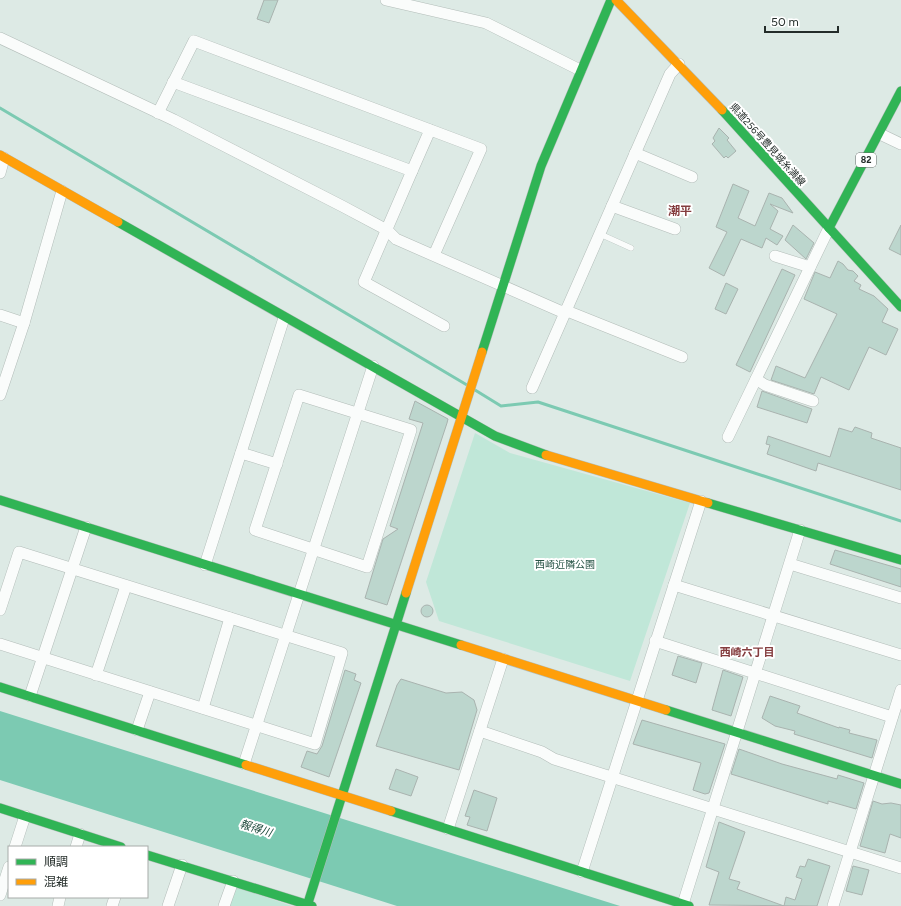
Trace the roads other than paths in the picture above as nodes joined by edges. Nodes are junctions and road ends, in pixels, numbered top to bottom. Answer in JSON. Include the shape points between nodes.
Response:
{"nodes":[{"id":1,"x":386,"y":0,"type":"edge"},
{"id":2,"x":611,"y":0,"type":"edge"},
{"id":3,"x":616,"y":0,"type":"edge"},
{"id":4,"x":0,"y":38,"type":"edge"},
{"id":5,"x":679,"y":64,"type":"junction"},
{"id":6,"x":580,"y":70,"type":"junction"},
{"id":7,"x":173,"y":82,"type":"junction"},
{"id":8,"x":901,"y":90,"type":"edge"},
{"id":9,"x":158,"y":113,"type":"junction"},
{"id":10,"x":430,"y":130,"type":"junction"},
{"id":11,"x":880,"y":134,"type":"junction"},
{"id":12,"x":901,"y":144,"type":"edge"},
{"id":13,"x":636,"y":153,"type":"junction"},
{"id":14,"x":2,"y":157,"type":"edge"},
{"id":15,"x":412,"y":171,"type":"junction"},
{"id":16,"x":0,"y":173,"type":"edge"},
{"id":17,"x":692,"y":177,"type":"dead end"},
{"id":18,"x":62,"y":191,"type":"junction"},
{"id":19,"x":612,"y":206,"type":"junction"},
{"id":20,"x":675,"y":228,"type":"dead end"},
{"id":21,"x":829,"y":228,"type":"junction"},
{"id":22,"x":387,"y":230,"type":"junction"},
{"id":23,"x":600,"y":234,"type":"junction"},
{"id":24,"x":632,"y":248,"type":"dead end"},
{"id":25,"x":434,"y":255,"type":"junction"},
{"id":26,"x":775,"y":256,"type":"dead end"},
{"id":27,"x":810,"y":267,"type":"junction"},
{"id":28,"x":502,"y":284,"type":"junction"},
{"id":29,"x":901,"y":306,"type":"edge"},
{"id":30,"x":566,"y":311,"type":"junction"},
{"id":31,"x":0,"y":315,"type":"edge"},
{"id":32,"x":284,"y":318,"type":"junction"},
{"id":33,"x":24,"y":323,"type":"junction"},
{"id":34,"x":444,"y":326,"type":"dead end"},
{"id":35,"x":682,"y":357,"type":"dead end"},
{"id":36,"x":372,"y":366,"type":"junction"},
{"id":37,"x":756,"y":379,"type":"junction"},
{"id":38,"x":532,"y":388,"type":"dead end"},
{"id":39,"x":0,"y":395,"type":"edge"},
{"id":40,"x":813,"y":401,"type":"dead end"},
{"id":41,"x":357,"y":414,"type":"junction"},
{"id":42,"x":462,"y":416,"type":"junction"},
{"id":43,"x":728,"y":437,"type":"dead end"},
{"id":44,"x":241,"y":453,"type":"junction"},
{"id":45,"x":277,"y":464,"type":"junction"},
{"id":46,"x":0,"y":500,"type":"edge"},
{"id":47,"x":701,"y":500,"type":"junction"},
{"id":48,"x":86,"y":527,"type":"junction"},
{"id":49,"x":800,"y":530,"type":"junction"},
{"id":50,"x":313,"y":549,"type":"junction"},
{"id":51,"x":901,"y":560,"type":"edge"},
{"id":52,"x":790,"y":564,"type":"junction"},
{"id":53,"x":205,"y":565,"type":"junction"},
{"id":54,"x":72,"y":569,"type":"junction"},
{"id":55,"x":674,"y":585,"type":"junction"},
{"id":56,"x":126,"y":586,"type":"junction"},
{"id":57,"x":299,"y":594,"type":"junction"},
{"id":58,"x":901,"y":598,"type":"edge"},
{"id":59,"x":0,"y":610,"type":"edge"},
{"id":60,"x":774,"y":616,"type":"junction"},
{"id":61,"x":230,"y":618,"type":"junction"},
{"id":62,"x":396,"y":625,"type":"junction"},
{"id":63,"x":286,"y":635,"type":"junction"},
{"id":64,"x":655,"y":641,"type":"junction"},
{"id":65,"x":0,"y":644,"type":"edge"},
{"id":66,"x":901,"y":655,"type":"edge"},
{"id":67,"x":43,"y":658,"type":"junction"},
{"id":68,"x":503,"y":659,"type":"junction"},
{"id":69,"x":756,"y":673,"type":"junction"},
{"id":70,"x":96,"y":675,"type":"junction"},
{"id":71,"x":0,"y":687,"type":"edge"},
{"id":72,"x":901,"y":690,"type":"edge"},
{"id":73,"x":150,"y":692,"type":"junction"},
{"id":74,"x":30,"y":696,"type":"junction"},
{"id":75,"x":636,"y":701,"type":"junction"},
{"id":76,"x":203,"y":708,"type":"junction"},
{"id":77,"x":892,"y":717,"type":"junction"},
{"id":78,"x":256,"y":725,"type":"junction"},
{"id":79,"x":137,"y":730,"type":"junction"},
{"id":80,"x":480,"y":731,"type":"junction"},
{"id":81,"x":737,"y":732,"type":"junction"},
{"id":82,"x":244,"y":764,"type":"junction"},
{"id":83,"x":613,"y":777,"type":"junction"},
{"id":84,"x":874,"y":777,"type":"junction"},
{"id":85,"x":901,"y":784,"type":"edge"},
{"id":86,"x":342,"y":795,"type":"junction"},
{"id":87,"x":0,"y":808,"type":"edge"},
{"id":88,"x":713,"y":808,"type":"junction"},
{"id":89,"x":25,"y":816,"type":"junction"},
{"id":90,"x":448,"y":829,"type":"junction"},
{"id":91,"x":80,"y":834,"type":"junction"},
{"id":92,"x":15,"y":846,"type":"edge"},
{"id":93,"x":76,"y":846,"type":"edge"},
{"id":94,"x":118,"y":846,"type":"edge"},
{"id":95,"x":850,"y":852,"type":"junction"},
{"id":96,"x":148,"y":855,"type":"edge"},
{"id":97,"x":182,"y":866,"type":"junction"},
{"id":98,"x":901,"y":868,"type":"edge"},
{"id":99,"x":8,"y":870,"type":"edge"},
{"id":100,"x":582,"y":872,"type":"junction"},
{"id":101,"x":233,"y":881,"type":"junction"},
{"id":102,"x":0,"y":894,"type":"edge"},
{"id":103,"x":309,"y":905,"type":"edge"},
{"id":104,"x":686,"y":905,"type":"edge"},
{"id":105,"x":168,"y":906,"type":"edge"},
{"id":106,"x":224,"y":906,"type":"edge"},
{"id":107,"x":833,"y":906,"type":"edge"}],
"edges":[{"from":1,"to":6,"type":"street","via":[[486,23]]},
{"from":2,"to":6,"type":"street"},
{"from":3,"to":5,"type":"street","name":"県道256号豊見城糸満線"},
{"from":4,"to":9,"type":"street"},
{"from":5,"to":13,"type":"street","via":[[670,74]]},
{"from":5,"to":21,"type":"street","name":"県道256号豊見城糸満線"},
{"from":6,"to":28,"type":"street","via":[[540,166]]},
{"from":7,"to":9,"type":"street"},
{"from":7,"to":10,"type":"street","via":[[194,40]]},
{"from":7,"to":15,"type":"street"},
{"from":8,"to":11,"type":"street","number":"82"},
{"from":9,"to":22,"type":"street"},
{"from":10,"to":15,"type":"street"},
{"from":10,"to":25,"type":"street","via":[[481,149]]},
{"from":11,"to":12,"type":"street"},
{"from":11,"to":21,"type":"street","number":"82"},
{"from":13,"to":17,"type":"street"},
{"from":13,"to":19,"type":"street"},
{"from":14,"to":16,"type":"street"},
{"from":14,"to":18,"type":"street"},
{"from":15,"to":22,"type":"street"},
{"from":18,"to":32,"type":"street"},
{"from":18,"to":33,"type":"street"},
{"from":19,"to":20,"type":"street"},
{"from":19,"to":23,"type":"street"},
{"from":21,"to":27,"type":"street"},
{"from":21,"to":29,"type":"street","name":"県道256号豊見城糸満線"},
{"from":22,"to":25,"type":"street","via":[[396,239]]},
{"from":22,"to":34,"type":"street","via":[[364,282]]},
{"from":23,"to":24,"type":"lane"},
{"from":23,"to":30,"type":"street"},
{"from":25,"to":28,"type":"street"},
{"from":26,"to":27,"type":"street"},
{"from":27,"to":37,"type":"street"},
{"from":28,"to":30,"type":"street","via":[[546,305]]},
{"from":28,"to":42,"type":"street"},
{"from":30,"to":35,"type":"street"},
{"from":30,"to":38,"type":"street"},
{"from":31,"to":33,"type":"street"},
{"from":32,"to":36,"type":"street"},
{"from":32,"to":44,"type":"street"},
{"from":33,"to":39,"type":"street"},
{"from":36,"to":41,"type":"street"},
{"from":36,"to":42,"type":"street"},
{"from":37,"to":40,"type":"street","via":[[765,385]]},
{"from":37,"to":43,"type":"street"},
{"from":41,"to":45,"type":"street","via":[[299,395]]},
{"from":41,"to":50,"type":"street"},
{"from":41,"to":50,"type":"street","via":[[411,430],[367,567]]},
{"from":42,"to":47,"type":"street","via":[[495,436],[532,451]]},
{"from":42,"to":62,"type":"street"},
{"from":44,"to":45,"type":"street"},
{"from":44,"to":53,"type":"street"},
{"from":45,"to":50,"type":"street","via":[[255,530]]},
{"from":46,"to":48,"type":"street"},
{"from":47,"to":49,"type":"street"},
{"from":47,"to":55,"type":"street"},
{"from":48,"to":53,"type":"street"},
{"from":48,"to":54,"type":"street"},
{"from":49,"to":51,"type":"street"},
{"from":49,"to":52,"type":"street"},
{"from":50,"to":57,"type":"street"},
{"from":52,"to":58,"type":"street"},
{"from":52,"to":60,"type":"street"},
{"from":53,"to":57,"type":"street"},
{"from":54,"to":56,"type":"street"},
{"from":54,"to":59,"type":"street","via":[[19,552]]},
{"from":54,"to":67,"type":"street"},
{"from":55,"to":60,"type":"street"},
{"from":55,"to":64,"type":"street"},
{"from":56,"to":61,"type":"street"},
{"from":56,"to":70,"type":"street"},
{"from":57,"to":62,"type":"street"},
{"from":57,"to":63,"type":"street"},
{"from":60,"to":66,"type":"street"},
{"from":60,"to":69,"type":"street"},
{"from":61,"to":63,"type":"street"},
{"from":61,"to":76,"type":"street"},
{"from":62,"to":68,"type":"street"},
{"from":62,"to":86,"type":"street"},
{"from":63,"to":78,"type":"street"},
{"from":63,"to":78,"type":"street","via":[[342,653],[315,744]]},
{"from":64,"to":69,"type":"street"},
{"from":64,"to":75,"type":"street"},
{"from":65,"to":67,"type":"street"},
{"from":67,"to":70,"type":"street"},
{"from":67,"to":74,"type":"street"},
{"from":68,"to":75,"type":"street"},
{"from":68,"to":80,"type":"street"},
{"from":69,"to":77,"type":"street"},
{"from":69,"to":81,"type":"street"},
{"from":70,"to":73,"type":"street"},
{"from":71,"to":74,"type":"street"},
{"from":72,"to":77,"type":"street"},
{"from":73,"to":76,"type":"street"},
{"from":73,"to":79,"type":"street"},
{"from":74,"to":79,"type":"street"},
{"from":75,"to":81,"type":"street"},
{"from":75,"to":83,"type":"street"},
{"from":76,"to":78,"type":"street"},
{"from":77,"to":84,"type":"street"},
{"from":78,"to":82,"type":"street"},
{"from":79,"to":82,"type":"street"},
{"from":80,"to":83,"type":"street","via":[[542,752],[554,759]]},
{"from":80,"to":90,"type":"street"},
{"from":81,"to":84,"type":"street"},
{"from":81,"to":88,"type":"street"},
{"from":82,"to":86,"type":"street"},
{"from":83,"to":88,"type":"street"},
{"from":83,"to":100,"type":"street"},
{"from":84,"to":85,"type":"street"},
{"from":84,"to":95,"type":"street"},
{"from":86,"to":90,"type":"street"},
{"from":86,"to":103,"type":"street"},
{"from":87,"to":89,"type":"street"},
{"from":88,"to":95,"type":"street"},
{"from":88,"to":104,"type":"street"},
{"from":89,"to":91,"type":"street"},
{"from":89,"to":92,"type":"street"},
{"from":90,"to":100,"type":"street"},
{"from":91,"to":93,"type":"street"},
{"from":91,"to":94,"type":"street"},
{"from":95,"to":98,"type":"street"},
{"from":95,"to":107,"type":"street"},
{"from":96,"to":97,"type":"street"},
{"from":97,"to":101,"type":"street"},
{"from":97,"to":105,"type":"street"},
{"from":99,"to":102,"type":"street"},
{"from":100,"to":104,"type":"street"},
{"from":101,"to":103,"type":"street"},
{"from":101,"to":106,"type":"street"}]}
